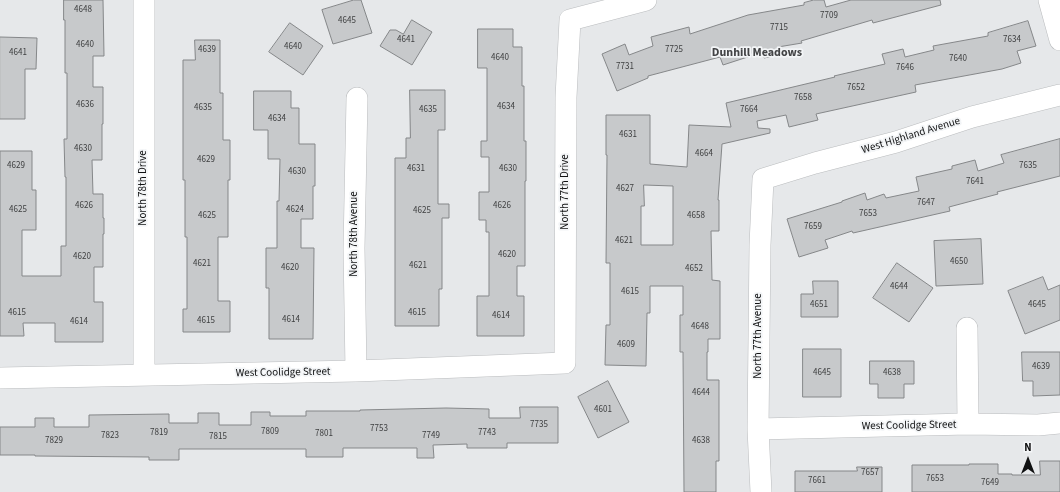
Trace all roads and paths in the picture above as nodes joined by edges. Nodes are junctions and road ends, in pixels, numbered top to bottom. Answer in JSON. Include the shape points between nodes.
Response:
{"nodes":[{"id":1,"x":144,"y":0,"type":"edge"},
{"id":2,"x":646,"y":0,"type":"edge"},
{"id":3,"x":1049,"y":0,"type":"edge"},
{"id":4,"x":1060,"y":40,"type":"edge"},
{"id":5,"x":1060,"y":95,"type":"edge"},
{"id":6,"x":357,"y":98,"type":"dead end"},
{"id":7,"x":763,"y":179,"type":"joint"},
{"id":8,"x":967,"y":328,"type":"dead end"},
{"id":9,"x":565,"y":363,"type":"joint"},
{"id":10,"x":356,"y":371,"type":"junction"},
{"id":11,"x":144,"y":375,"type":"junction"},
{"id":12,"x":0,"y":378,"type":"edge"},
{"id":13,"x":1060,"y":423,"type":"edge"},
{"id":14,"x":968,"y":424,"type":"junction"},
{"id":15,"x":758,"y":429,"type":"junction"},
{"id":16,"x":762,"y":492,"type":"edge"}],
"edges":[{"from":1,"to":11,"type":"street","name":"North 78th Drive"},
{"from":2,"to":9,"type":"street","name":"North 77th Drive","via":[[570,20],[566,97]]},
{"from":3,"to":4,"type":"street"},
{"from":5,"to":7,"type":"street","name":"West Highland Avenue","via":[[972,117],[896,142]]},
{"from":6,"to":10,"type":"street","name":"North 78th Avenue","via":[[354,248]]},
{"from":7,"to":15,"type":"street","name":"North 77th Avenue"},
{"from":8,"to":14,"type":"street"},
{"from":9,"to":10,"type":"street","name":"West Coolidge Street"},
{"from":10,"to":11,"type":"street","name":"West Coolidge Street"},
{"from":11,"to":12,"type":"street","name":"West Coolidge Street"},
{"from":13,"to":14,"type":"street","name":"West Coolidge Street"},
{"from":14,"to":15,"type":"street","name":"West Coolidge Street"},
{"from":15,"to":16,"type":"street","name":"North 77th Avenue"}]}
